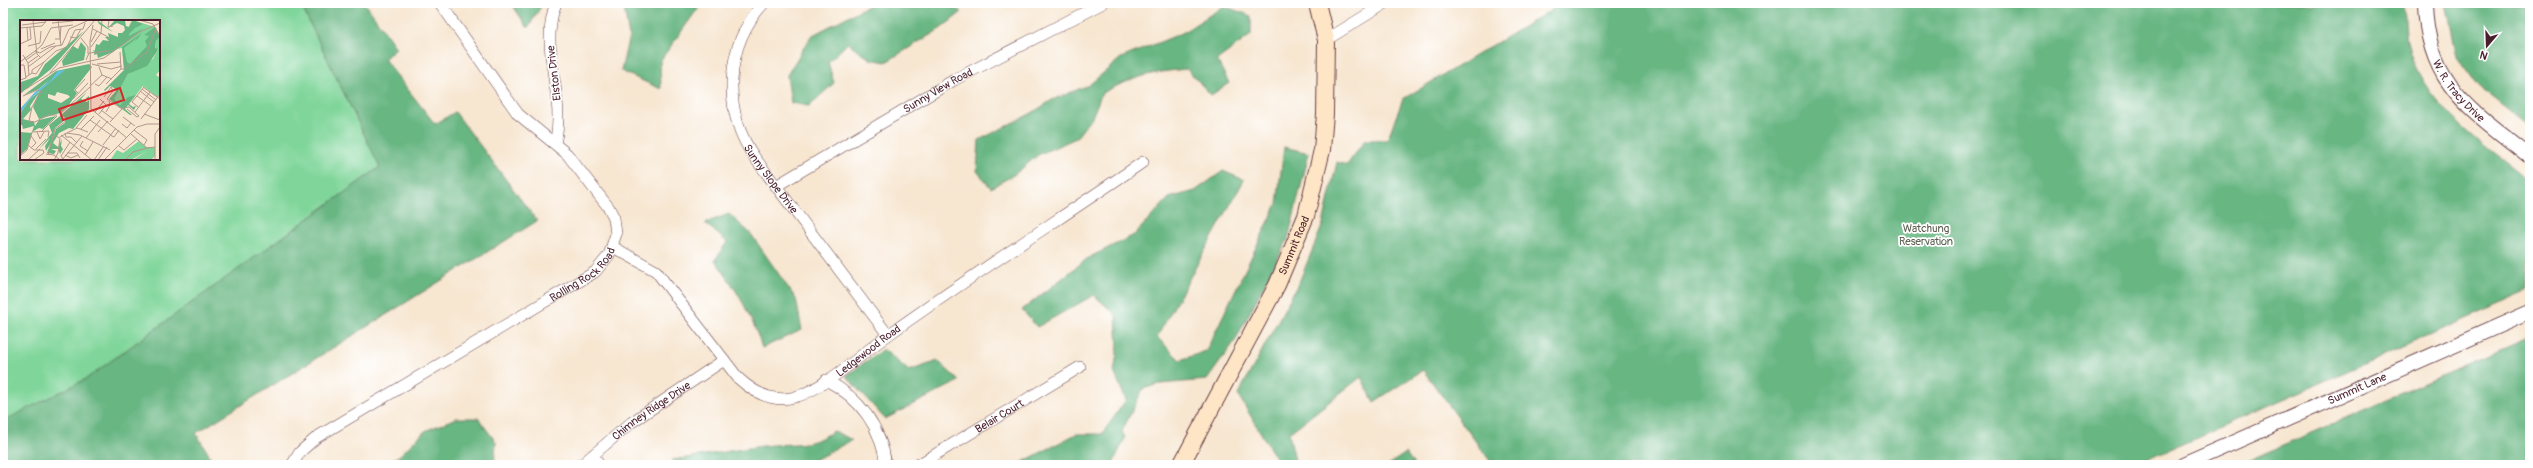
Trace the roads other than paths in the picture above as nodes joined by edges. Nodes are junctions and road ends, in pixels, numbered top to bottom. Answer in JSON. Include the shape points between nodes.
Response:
{"nodes":[{"id":1,"x":440,"y":3,"type":"edge"},
{"id":2,"x":556,"y":3,"type":"edge"},
{"id":3,"x":764,"y":3,"type":"edge"},
{"id":4,"x":1103,"y":3,"type":"edge"},
{"id":5,"x":1317,"y":3,"type":"edge"},
{"id":6,"x":1386,"y":3,"type":"edge"},
{"id":7,"x":2425,"y":3,"type":"edge"},
{"id":8,"x":1326,"y":40,"type":"junction"},
{"id":9,"x":555,"y":143,"type":"junction"},
{"id":10,"x":2530,"y":156,"type":"edge"},
{"id":11,"x":1143,"y":162,"type":"dead end"},
{"id":12,"x":776,"y":186,"type":"junction"},
{"id":13,"x":613,"y":247,"type":"junction"},
{"id":14,"x":2530,"y":312,"type":"edge"},
{"id":15,"x":888,"y":335,"type":"junction"},
{"id":16,"x":724,"y":360,"type":"junction"},
{"id":17,"x":1080,"y":367,"type":"dead end"},
{"id":18,"x":826,"y":380,"type":"junction"},
{"id":19,"x":593,"y":455,"type":"junction"},
{"id":20,"x":292,"y":465,"type":"edge"},
{"id":21,"x":581,"y":465,"type":"edge"},
{"id":22,"x":599,"y":465,"type":"edge"},
{"id":23,"x":886,"y":465,"type":"edge"},
{"id":24,"x":918,"y":465,"type":"edge"},
{"id":25,"x":1181,"y":465,"type":"edge"},
{"id":26,"x":2183,"y":465,"type":"edge"}],
"edges":[{"from":1,"to":9,"type":"street","name":"Rolling Rock Road","via":[[518,114]]},
{"from":2,"to":9,"type":"street","name":"Elston Drive","via":[[549,25],[559,118]]},
{"from":3,"to":12,"type":"street","name":"Sunny Slope Drive","via":[[752,18],[740,41],[733,66],[732,91],[736,117],[745,141]]},
{"from":4,"to":12,"type":"street","name":"Sunny View Road","via":[[954,80]]},
{"from":5,"to":8,"type":"main road","name":"Summit Road"},
{"from":6,"to":8,"type":"street"},
{"from":7,"to":10,"type":"street","name":"W. R. Tracy Drive","via":[[2427,36],[2432,56],[2442,74],[2463,100]]},
{"from":8,"to":25,"type":"main road","name":"Summit Road","via":[[1327,79],[1322,150],[1306,216],[1277,285]]},
{"from":9,"to":13,"type":"street","name":"Rolling Rock Road","via":[[567,154],[609,208],[615,225]]},
{"from":11,"to":15,"type":"street","name":"Ledgewood Road"},
{"from":12,"to":15,"type":"street","name":"Sunny Slope Drive"},
{"from":13,"to":16,"type":"street","name":"Ledgewood Road","via":[[656,271]]},
{"from":13,"to":20,"type":"street","name":"Rolling Rock Road","via":[[603,264],[594,272],[317,437],[300,452]]},
{"from":14,"to":26,"type":"street","name":"Summit Lane"},
{"from":15,"to":18,"type":"street","name":"Ledgewood Road"},
{"from":16,"to":18,"type":"street","name":"Ledgewood Road","via":[[747,386],[769,397],[799,396]]},
{"from":16,"to":19,"type":"street","name":"Chimney Ridge Drive","via":[[632,422]]},
{"from":17,"to":24,"type":"street","name":"Belair Court"},
{"from":18,"to":23,"type":"street","via":[[850,395],[868,415],[879,434]]},
{"from":19,"to":21,"type":"street","name":"Chimney Ridge Drive"},
{"from":19,"to":22,"type":"street"}]}
